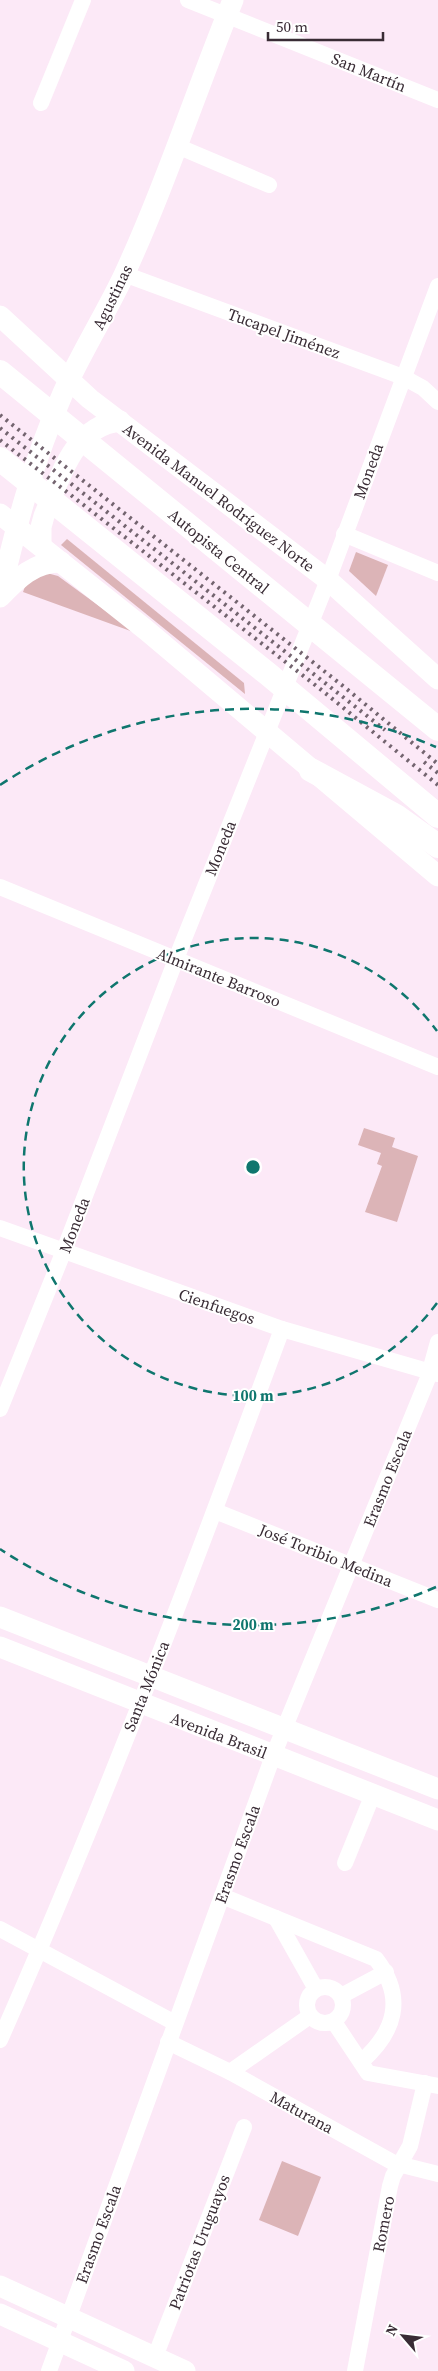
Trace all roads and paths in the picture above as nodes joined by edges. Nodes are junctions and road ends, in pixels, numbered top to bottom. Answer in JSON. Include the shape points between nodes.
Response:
{"nodes":[{"id":1,"x":84,"y":0,"type":"edge"},
{"id":2,"x":188,"y":0,"type":"edge"},
{"id":3,"x":229,"y":8,"type":"edge"},
{"id":4,"x":438,"y":100,"type":"edge"},
{"id":5,"x":41,"y":103,"type":"dead end"},
{"id":6,"x":176,"y":146,"type":"junction"},
{"id":7,"x":269,"y":186,"type":"dead end"},
{"id":8,"x":124,"y":274,"type":"junction"},
{"id":9,"x":438,"y":286,"type":"edge"},
{"id":10,"x":0,"y":316,"type":"edge"},
{"id":11,"x":0,"y":372,"type":"edge"},
{"id":12,"x":403,"y":377,"type":"junction"},
{"id":13,"x":70,"y":380,"type":"junction"},
{"id":14,"x":438,"y":402,"type":"edge"},
{"id":15,"x":120,"y":421,"type":"junction"},
{"id":16,"x":0,"y":459,"type":"edge"},
{"id":17,"x":12,"y":517,"type":"edge"},
{"id":18,"x":344,"y":534,"type":"junction"},
{"id":19,"x":41,"y":545,"type":"junction"},
{"id":20,"x":61,"y":562,"type":"junction"},
{"id":21,"x":438,"y":573,"type":"edge"},
{"id":22,"x":328,"y":580,"type":"junction"},
{"id":23,"x":0,"y":596,"type":"edge"},
{"id":24,"x":438,"y":679,"type":"edge"},
{"id":25,"x":269,"y":725,"type":"junction"},
{"id":26,"x":438,"y":729,"type":"edge"},
{"id":27,"x":311,"y":770,"type":"junction"},
{"id":28,"x":438,"y":816,"type":"edge"},
{"id":29,"x":438,"y":846,"type":"edge"},
{"id":30,"x":438,"y":876,"type":"edge"},
{"id":31,"x":0,"y":887,"type":"edge"},
{"id":32,"x":176,"y":959,"type":"junction"},
{"id":33,"x":438,"y":1067,"type":"edge"},
{"id":34,"x":0,"y":1228,"type":"edge"},
{"id":35,"x":63,"y":1253,"type":"junction"},
{"id":36,"x":282,"y":1329,"type":"junction"},
{"id":37,"x":438,"y":1342,"type":"edge"},
{"id":38,"x":434,"y":1373,"type":"edge"},
{"id":39,"x":0,"y":1409,"type":"edge"},
{"id":40,"x":215,"y":1511,"type":"junction"},
{"id":41,"x":351,"y":1565,"type":"junction"},
{"id":42,"x":438,"y":1600,"type":"edge"},
{"id":43,"x":0,"y":1617,"type":"edge"},
{"id":44,"x":0,"y":1648,"type":"edge"},
{"id":45,"x":150,"y":1676,"type":"junction"},
{"id":46,"x":139,"y":1704,"type":"junction"},
{"id":47,"x":284,"y":1729,"type":"junction"},
{"id":48,"x":273,"y":1756,"type":"junction"},
{"id":49,"x":438,"y":1790,"type":"edge"},
{"id":50,"x":373,"y":1794,"type":"junction"},
{"id":51,"x":438,"y":1820,"type":"edge"},
{"id":52,"x":345,"y":1864,"type":"dead end"},
{"id":53,"x":222,"y":1896,"type":"junction"},
{"id":54,"x":276,"y":1918,"type":"junction"},
{"id":55,"x":0,"y":1930,"type":"edge"},
{"id":56,"x":39,"y":1950,"type":"junction"},
{"id":57,"x":386,"y":1972,"type":"junction"},
{"id":58,"x":316,"y":1989,"type":"junction"},
{"id":59,"x":341,"y":1996,"type":"junction"},
{"id":60,"x":310,"y":2016,"type":"junction"},
{"id":61,"x":334,"y":2022,"type":"junction"},
{"id":62,"x":175,"y":2023,"type":"junction"},
{"id":63,"x":0,"y":2040,"type":"edge"},
{"id":64,"x":168,"y":2042,"type":"junction"},
{"id":65,"x":361,"y":2062,"type":"junction"},
{"id":66,"x":230,"y":2072,"type":"junction"},
{"id":67,"x":432,"y":2084,"type":"edge"},
{"id":68,"x":244,"y":2127,"type":"dead end"},
{"id":69,"x":399,"y":2166,"type":"junction"},
{"id":70,"x":438,"y":2174,"type":"edge"},
{"id":71,"x":0,"y":2286,"type":"edge"},
{"id":72,"x":0,"y":2314,"type":"edge"},
{"id":73,"x":68,"y":2318,"type":"junction"},
{"id":74,"x":60,"y":2342,"type":"junction"},
{"id":75,"x":155,"y":2357,"type":"junction"},
{"id":76,"x":49,"y":2371,"type":"edge"},
{"id":77,"x":124,"y":2371,"type":"edge"},
{"id":78,"x":185,"y":2371,"type":"edge"},
{"id":79,"x":355,"y":2371,"type":"edge"}],
"edges":[{"from":1,"to":5,"type":"street"},
{"from":2,"to":3,"type":"street","name":"San Martín"},
{"from":3,"to":4,"type":"street","name":"San Martín"},
{"from":3,"to":6,"type":"main road","name":"Agustinas"},
{"from":6,"to":7,"type":"street"},
{"from":6,"to":8,"type":"main road","name":"Agustinas"},
{"from":8,"to":12,"type":"street","name":"Tucapel Jiménez"},
{"from":8,"to":13,"type":"main road","name":"Agustinas"},
{"from":9,"to":12,"type":"street","name":"Moneda"},
{"from":10,"to":13,"type":"main road","name":"Avenida Manuel Rodríguez Norte"},
{"from":11,"to":26,"type":"highway","name":"Autopista Central"},
{"from":12,"to":14,"type":"street","name":"Tucapel Jiménez"},
{"from":12,"to":18,"type":"street","name":"Moneda"},
{"from":13,"to":15,"type":"main road","name":"Avenida Manuel Rodríguez Norte"},
{"from":13,"to":17,"type":"main road","name":"Agustinas"},
{"from":15,"to":19,"type":"main road","via":[[94,429],[78,444],[42,521]]},
{"from":15,"to":22,"type":"main road","name":"Avenida Manuel Rodríguez Norte"},
{"from":16,"to":28,"type":"highway","via":[[268,674]]},
{"from":17,"to":19,"type":"main road"},
{"from":17,"to":23,"type":"main road","name":"Agustinas"},
{"from":18,"to":21,"type":"street"},
{"from":18,"to":22,"type":"street","name":"Moneda"},
{"from":19,"to":20,"type":"main road"},
{"from":20,"to":23,"type":"main road","via":[[34,567]]},
{"from":20,"to":25,"type":"main road"},
{"from":22,"to":24,"type":"main road","name":"Avenida Manuel Rodríguez Norte"},
{"from":22,"to":25,"type":"street","name":"Moneda"},
{"from":25,"to":27,"type":"main road"},
{"from":25,"to":32,"type":"street","name":"Moneda"},
{"from":27,"to":29,"type":"highway","via":[[396,816]]},
{"from":27,"to":30,"type":"main road"},
{"from":31,"to":32,"type":"street","name":"Almirante Barroso"},
{"from":32,"to":33,"type":"street","name":"Almirante Barroso"},
{"from":32,"to":35,"type":"street","name":"Moneda"},
{"from":34,"to":35,"type":"street","name":"Cienfuegos"},
{"from":35,"to":36,"type":"street","name":"Cienfuegos"},
{"from":35,"to":39,"type":"street","name":"Moneda"},
{"from":36,"to":38,"type":"street","name":"Cienfuegos"},
{"from":36,"to":40,"type":"street","name":"Santa Mónica"},
{"from":37,"to":38,"type":"street","name":"Erasmo Escala"},
{"from":38,"to":41,"type":"street","name":"Erasmo Escala"},
{"from":40,"to":41,"type":"street","name":"José Toribio Medina"},
{"from":40,"to":45,"type":"street","name":"Santa Mónica"},
{"from":41,"to":42,"type":"street","name":"José Toribio Medina"},
{"from":41,"to":47,"type":"street","name":"Erasmo Escala"},
{"from":43,"to":45,"type":"main road","name":"Avenida Brasil"},
{"from":44,"to":46,"type":"main road","name":"Avenida Brasil"},
{"from":45,"to":46,"type":"street","name":"Santa Mónica"},
{"from":45,"to":47,"type":"main road","name":"Avenida Brasil"},
{"from":46,"to":48,"type":"main road","name":"Avenida Brasil"},
{"from":46,"to":56,"type":"street","name":"Santa Mónica"},
{"from":47,"to":48,"type":"street","name":"Erasmo Escala"},
{"from":47,"to":49,"type":"main road","name":"Avenida Brasil"},
{"from":48,"to":50,"type":"main road","name":"Avenida Brasil"},
{"from":48,"to":53,"type":"street","name":"Erasmo Escala"},
{"from":50,"to":51,"type":"main road","name":"Avenida Brasil"},
{"from":50,"to":52,"type":"street"},
{"from":53,"to":54,"type":"street"},
{"from":53,"to":62,"type":"street","name":"Erasmo Escala"},
{"from":54,"to":57,"type":"street","via":[[376,1959]]},
{"from":54,"to":58,"type":"street"},
{"from":55,"to":56,"type":"street"},
{"from":56,"to":62,"type":"street"},
{"from":56,"to":63,"type":"street","name":"Santa Mónica"},
{"from":57,"to":59,"type":"street"},
{"from":57,"to":65,"type":"street","via":[[392,1988],[394,2009],[391,2022],[378,2045]]},
{"from":58,"to":59,"type":"street","via":[[328,1987]]},
{"from":58,"to":60,"type":"street","via":[[307,2001]]},
{"from":59,"to":61,"type":"street","via":[[344,2004],[342,2013]]},
{"from":60,"to":61,"type":"street","via":[[323,2024]]},
{"from":60,"to":66,"type":"street"},
{"from":61,"to":65,"type":"street"},
{"from":62,"to":64,"type":"street","name":"Erasmo Escala"},
{"from":64,"to":66,"type":"street","name":"Maturana"},
{"from":64,"to":73,"type":"street","name":"Erasmo Escala"},
{"from":65,"to":67,"type":"street","via":[[372,2074]]},
{"from":66,"to":69,"type":"street","name":"Maturana"},
{"from":67,"to":69,"type":"street","name":"Romero","via":[[410,2146]]},
{"from":68,"to":75,"type":"street","name":"Patriotas Uruguayos"},
{"from":69,"to":70,"type":"street","name":"Maturana"},
{"from":69,"to":79,"type":"street","name":"Romero","via":[[390,2186]]},
{"from":71,"to":73,"type":"main road"},
{"from":72,"to":74,"type":"main road"},
{"from":73,"to":74,"type":"street","name":"Erasmo Escala"},
{"from":73,"to":75,"type":"main road"},
{"from":74,"to":76,"type":"street","name":"Erasmo Escala"},
{"from":74,"to":77,"type":"main road"},
{"from":75,"to":78,"type":"main road"}]}
